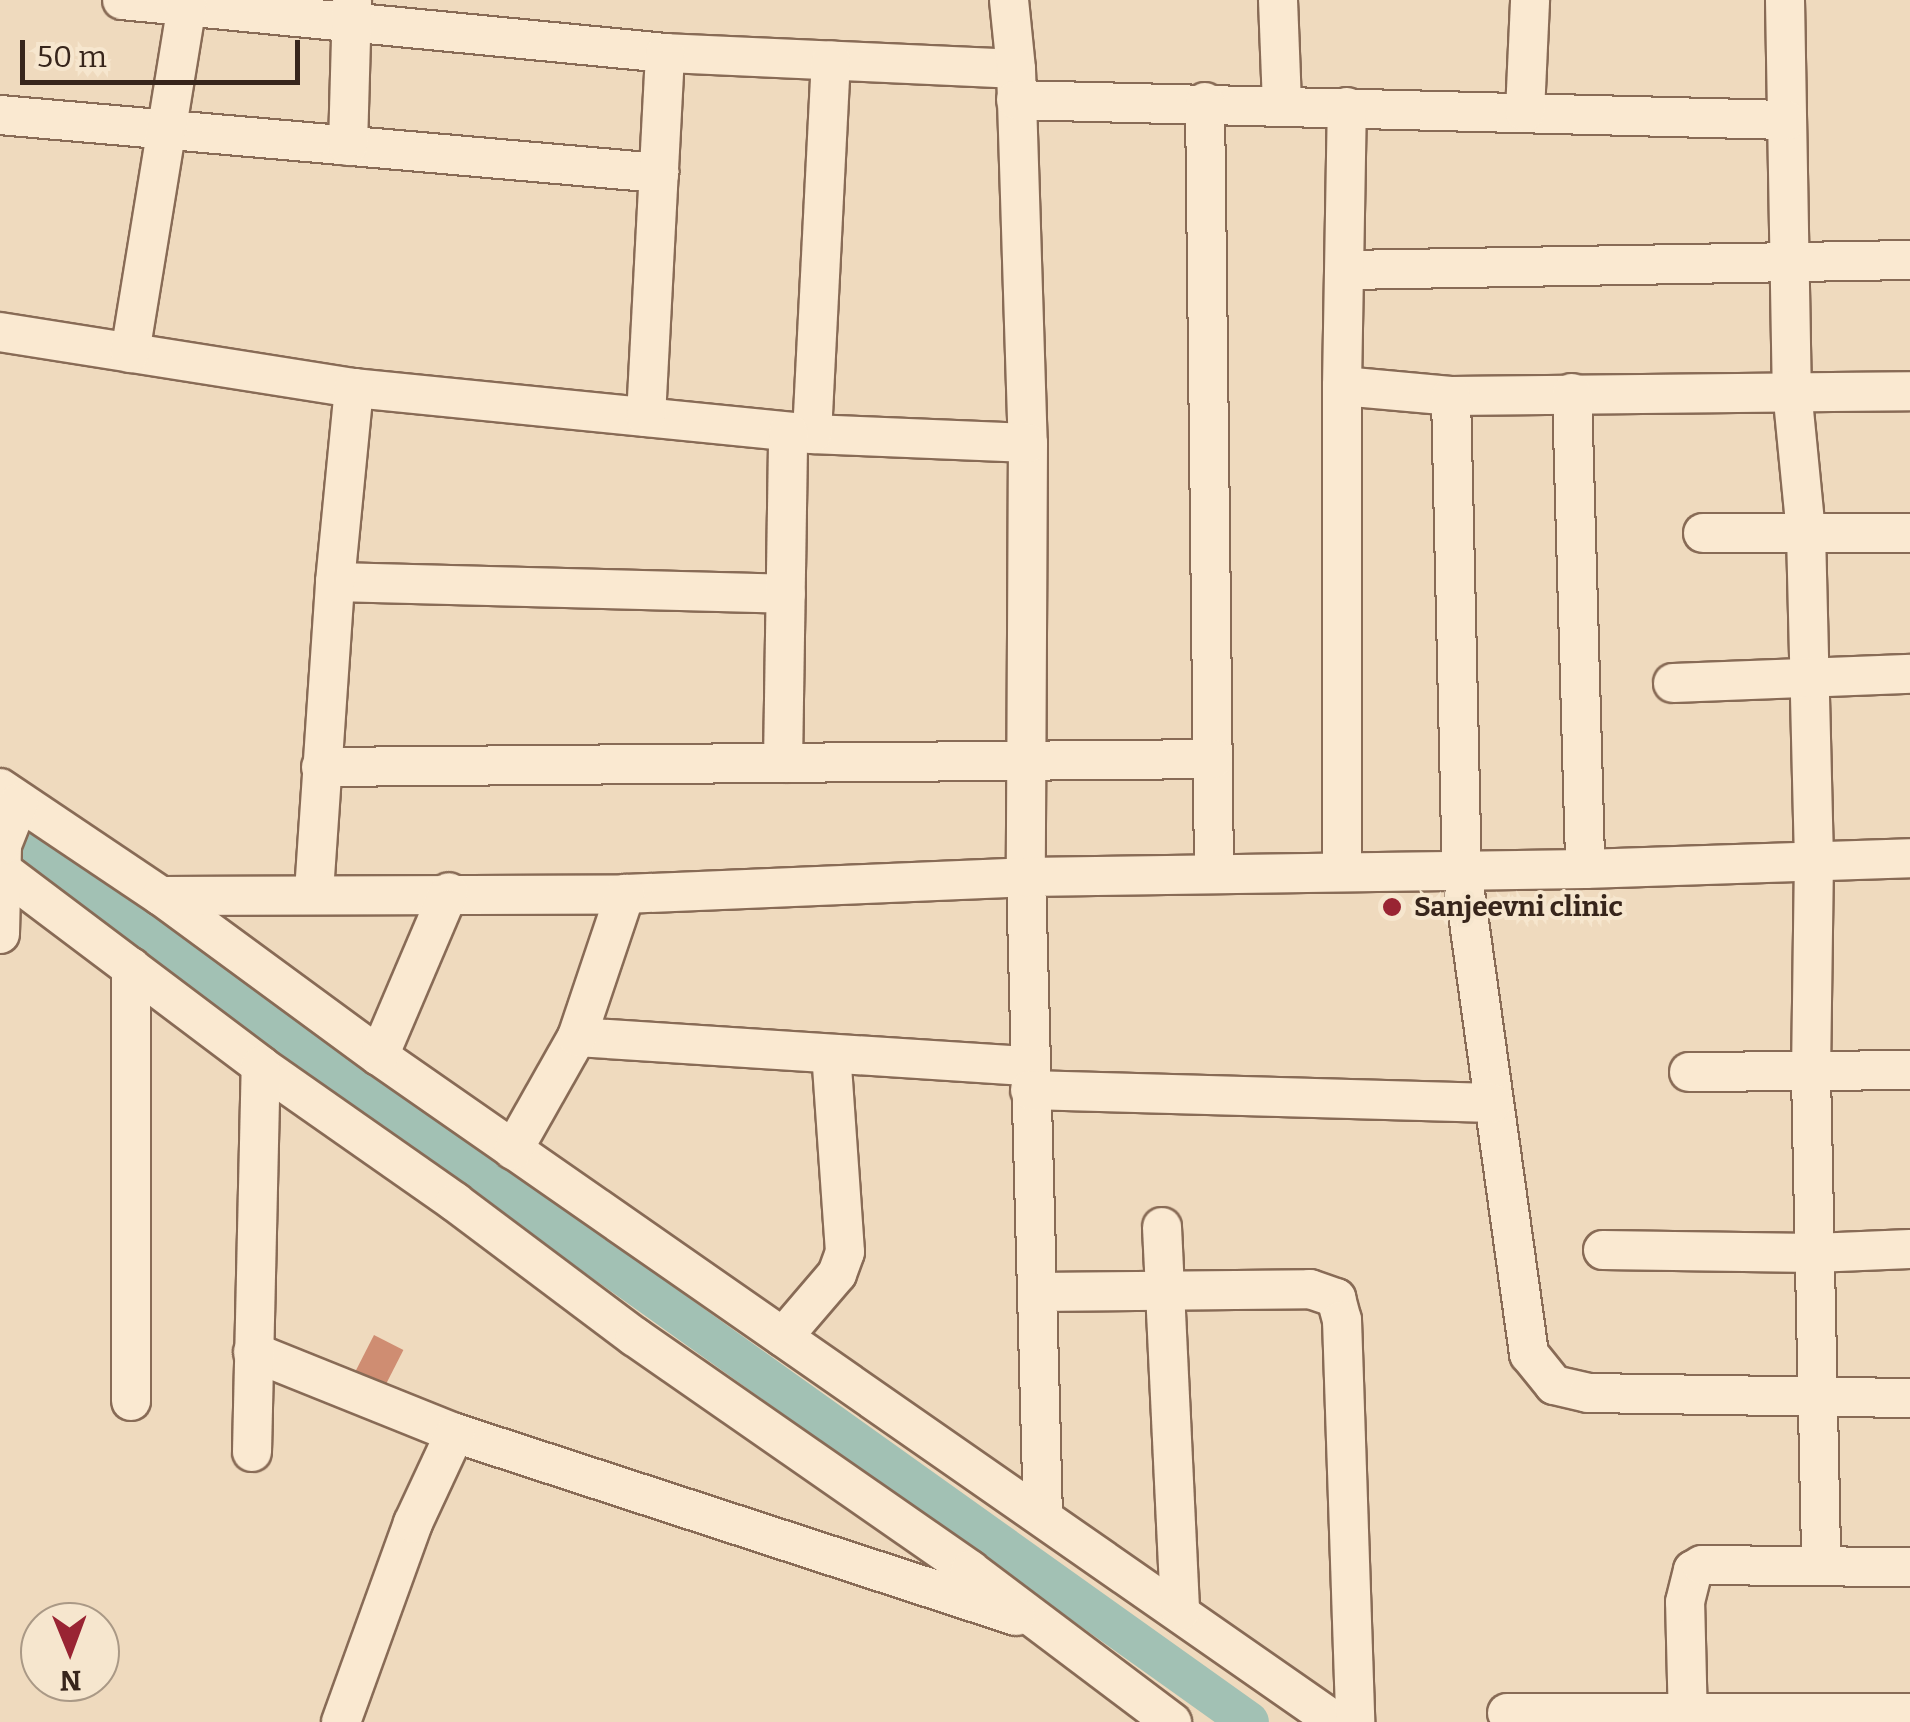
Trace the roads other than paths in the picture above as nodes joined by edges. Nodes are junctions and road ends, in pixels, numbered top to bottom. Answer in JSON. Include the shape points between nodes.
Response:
{"nodes":[{"id":1,"x":122,"y":0,"type":"edge"},
{"id":2,"x":1009,"y":0,"type":"edge"},
{"id":3,"x":1278,"y":0,"type":"edge"},
{"id":4,"x":1530,"y":0,"type":"edge"},
{"id":5,"x":1785,"y":0,"type":"edge"},
{"id":6,"x":187,"y":4,"type":"junction"},
{"id":7,"x":353,"y":11,"type":"edge"},
{"id":8,"x":664,"y":53,"type":"junction"},
{"id":9,"x":831,"y":60,"type":"junction"},
{"id":10,"x":1016,"y":85,"type":"junction"},
{"id":11,"x":1205,"y":102,"type":"junction"},
{"id":12,"x":1282,"y":105,"type":"junction"},
{"id":13,"x":1347,"y":107,"type":"junction"},
{"id":14,"x":1525,"y":112,"type":"junction"},
{"id":15,"x":0,"y":114,"type":"edge"},
{"id":16,"x":1787,"y":120,"type":"junction"},
{"id":17,"x":164,"y":132,"type":"junction"},
{"id":18,"x":348,"y":146,"type":"junction"},
{"id":19,"x":658,"y":173,"type":"junction"},
{"id":20,"x":1910,"y":260,"type":"edge"},
{"id":21,"x":1790,"y":264,"type":"junction"},
{"id":22,"x":1347,"y":270,"type":"junction"},
{"id":23,"x":0,"y":332,"type":"edge"},
{"id":24,"x":130,"y":352,"type":"junction"},
{"id":25,"x":1342,"y":386,"type":"junction"},
{"id":26,"x":354,"y":388,"type":"junction"},
{"id":27,"x":1792,"y":390,"type":"junction"},
{"id":28,"x":1910,"y":391,"type":"edge"},
{"id":29,"x":1572,"y":394,"type":"junction"},
{"id":30,"x":1451,"y":396,"type":"junction"},
{"id":31,"x":646,"y":417,"type":"junction"},
{"id":32,"x":800,"y":433,"type":"junction"},
{"id":33,"x":1028,"y":443,"type":"junction"},
{"id":34,"x":1910,"y":532,"type":"edge"},
{"id":35,"x":1703,"y":533,"type":"dead end"},
{"id":36,"x":1806,"y":534,"type":"junction"},
{"id":37,"x":334,"y":582,"type":"junction"},
{"id":38,"x":786,"y":594,"type":"junction"},
{"id":39,"x":1910,"y":674,"type":"edge"},
{"id":40,"x":1808,"y":677,"type":"junction"},
{"id":41,"x":1673,"y":684,"type":"dead end"},
{"id":42,"x":1213,"y":760,"type":"junction"},
{"id":43,"x":1028,"y":762,"type":"junction"},
{"id":44,"x":783,"y":763,"type":"junction"},
{"id":45,"x":321,"y":767,"type":"junction"},
{"id":46,"x":5,"y":833,"type":"edge"},
{"id":47,"x":1910,"y":858,"type":"edge"},
{"id":48,"x":1814,"y":859,"type":"junction"},
{"id":49,"x":1585,"y":869,"type":"junction"},
{"id":50,"x":1342,"y":870,"type":"junction"},
{"id":51,"x":1462,"y":871,"type":"junction"},
{"id":52,"x":1214,"y":874,"type":"junction"},
{"id":53,"x":1026,"y":878,"type":"junction"},
{"id":54,"x":314,"y":892,"type":"junction"},
{"id":55,"x":449,"y":892,"type":"junction"},
{"id":56,"x":625,"y":894,"type":"junction"},
{"id":57,"x":161,"y":896,"type":"junction"},
{"id":58,"x":0,"y":934,"type":"edge"},
{"id":59,"x":131,"y":966,"type":"junction"},
{"id":60,"x":577,"y":1037,"type":"junction"},
{"id":61,"x":831,"y":1054,"type":"junction"},
{"id":62,"x":379,"y":1056,"type":"junction"},
{"id":63,"x":260,"y":1066,"type":"junction"},
{"id":64,"x":1910,"y":1070,"type":"edge"},
{"id":65,"x":1689,"y":1072,"type":"dead end"},
{"id":66,"x":1811,"y":1074,"type":"junction"},
{"id":67,"x":1030,"y":1078,"type":"junction"},
{"id":68,"x":1492,"y":1103,"type":"junction"},
{"id":69,"x":513,"y":1150,"type":"junction"},
{"id":70,"x":1162,"y":1227,"type":"dead end"},
{"id":71,"x":1910,"y":1249,"type":"edge"},
{"id":72,"x":1603,"y":1250,"type":"dead end"},
{"id":73,"x":1814,"y":1253,"type":"junction"},
{"id":74,"x":1165,"y":1290,"type":"junction"},
{"id":75,"x":1037,"y":1292,"type":"junction"},
{"id":76,"x":783,"y":1337,"type":"junction"},
{"id":77,"x":253,"y":1352,"type":"junction"},
{"id":78,"x":1910,"y":1398,"type":"edge"},
{"id":79,"x":1815,"y":1399,"type":"junction"},
{"id":80,"x":131,"y":1401,"type":"dead end"},
{"id":81,"x":455,"y":1433,"type":"junction"},
{"id":82,"x":252,"y":1452,"type":"dead end"},
{"id":83,"x":1043,"y":1516,"type":"junction"},
{"id":84,"x":1821,"y":1566,"type":"junction"},
{"id":85,"x":1910,"y":1567,"type":"edge"},
{"id":86,"x":1180,"y":1612,"type":"junction"},
{"id":87,"x":1042,"y":1625,"type":"junction"},
{"id":88,"x":1507,"y":1713,"type":"dead end"},
{"id":89,"x":1910,"y":1714,"type":"edge"},
{"id":90,"x":1688,"y":1718,"type":"edge"},
{"id":91,"x":342,"y":1722,"type":"edge"},
{"id":92,"x":1172,"y":1722,"type":"edge"},
{"id":93,"x":1336,"y":1722,"type":"edge"},
{"id":94,"x":1355,"y":1722,"type":"edge"}],
"edges":[{"from":1,"to":6,"type":"street"},
{"from":2,"to":10,"type":"street"},
{"from":3,"to":12,"type":"street"},
{"from":4,"to":14,"type":"street"},
{"from":5,"to":16,"type":"street"},
{"from":6,"to":7,"type":"street"},
{"from":6,"to":17,"type":"street"},
{"from":7,"to":8,"type":"street"},
{"from":7,"to":18,"type":"street"},
{"from":8,"to":9,"type":"street"},
{"from":8,"to":19,"type":"street"},
{"from":9,"to":10,"type":"street"},
{"from":9,"to":32,"type":"street"},
{"from":10,"to":11,"type":"street"},
{"from":10,"to":33,"type":"street"},
{"from":11,"to":12,"type":"street"},
{"from":11,"to":42,"type":"street"},
{"from":12,"to":13,"type":"street"},
{"from":13,"to":14,"type":"street"},
{"from":13,"to":22,"type":"street"},
{"from":14,"to":16,"type":"street"},
{"from":15,"to":17,"type":"street"},
{"from":16,"to":21,"type":"street"},
{"from":17,"to":18,"type":"street"},
{"from":17,"to":24,"type":"street"},
{"from":18,"to":19,"type":"street"},
{"from":19,"to":31,"type":"street"},
{"from":20,"to":21,"type":"street"},
{"from":21,"to":22,"type":"street"},
{"from":21,"to":27,"type":"street"},
{"from":22,"to":25,"type":"street"},
{"from":23,"to":24,"type":"street"},
{"from":24,"to":26,"type":"street"},
{"from":25,"to":30,"type":"street"},
{"from":25,"to":50,"type":"street"},
{"from":26,"to":31,"type":"street"},
{"from":26,"to":37,"type":"street"},
{"from":27,"to":28,"type":"street"},
{"from":27,"to":29,"type":"street"},
{"from":27,"to":36,"type":"street"},
{"from":29,"to":30,"type":"street"},
{"from":29,"to":49,"type":"street"},
{"from":30,"to":51,"type":"street"},
{"from":31,"to":32,"type":"street"},
{"from":32,"to":33,"type":"street"},
{"from":32,"to":38,"type":"street"},
{"from":33,"to":43,"type":"street"},
{"from":34,"to":36,"type":"street"},
{"from":35,"to":36,"type":"street"},
{"from":36,"to":40,"type":"street"},
{"from":37,"to":38,"type":"street"},
{"from":37,"to":45,"type":"street"},
{"from":38,"to":44,"type":"street"},
{"from":39,"to":40,"type":"street"},
{"from":40,"to":41,"type":"street"},
{"from":40,"to":48,"type":"street"},
{"from":42,"to":43,"type":"street"},
{"from":42,"to":52,"type":"street"},
{"from":43,"to":44,"type":"street"},
{"from":43,"to":53,"type":"street"},
{"from":44,"to":45,"type":"street"},
{"from":45,"to":54,"type":"street"},
{"from":46,"to":57,"type":"street"},
{"from":46,"to":58,"type":"street"},
{"from":46,"to":59,"type":"street"},
{"from":47,"to":48,"type":"street"},
{"from":48,"to":49,"type":"street"},
{"from":48,"to":66,"type":"street"},
{"from":49,"to":51,"type":"street"},
{"from":50,"to":51,"type":"street"},
{"from":50,"to":52,"type":"street"},
{"from":51,"to":68,"type":"street"},
{"from":52,"to":53,"type":"street"},
{"from":53,"to":56,"type":"street"},
{"from":53,"to":67,"type":"street"},
{"from":54,"to":55,"type":"street"},
{"from":54,"to":57,"type":"street"},
{"from":55,"to":56,"type":"street"},
{"from":55,"to":62,"type":"street"},
{"from":56,"to":60,"type":"street"},
{"from":57,"to":62,"type":"street"},
{"from":59,"to":63,"type":"street"},
{"from":59,"to":80,"type":"street"},
{"from":60,"to":61,"type":"street"},
{"from":60,"to":69,"type":"street"},
{"from":61,"to":67,"type":"street"},
{"from":61,"to":76,"type":"street","via":[[846,1252],[837,1274]]},
{"from":62,"to":69,"type":"street"},
{"from":63,"to":77,"type":"street"},
{"from":63,"to":87,"type":"street"},
{"from":64,"to":66,"type":"street"},
{"from":65,"to":66,"type":"street"},
{"from":66,"to":73,"type":"street"},
{"from":67,"to":68,"type":"street"},
{"from":67,"to":75,"type":"street"},
{"from":68,"to":79,"type":"street","via":[[1521,1322],[1529,1354],[1554,1385],[1588,1392]]},
{"from":69,"to":76,"type":"street"},
{"from":70,"to":74,"type":"street"},
{"from":71,"to":73,"type":"street"},
{"from":72,"to":73,"type":"street"},
{"from":73,"to":79,"type":"street"},
{"from":74,"to":75,"type":"street"},
{"from":74,"to":86,"type":"street"},
{"from":74,"to":94,"type":"street","via":[[1310,1289],[1326,1292],[1341,1306]]},
{"from":75,"to":83,"type":"street"},
{"from":76,"to":83,"type":"street"},
{"from":77,"to":81,"type":"street"},
{"from":77,"to":82,"type":"street"},
{"from":78,"to":79,"type":"street"},
{"from":79,"to":84,"type":"street"},
{"from":81,"to":87,"type":"street"},
{"from":81,"to":91,"type":"street","via":[[413,1524]]},
{"from":83,"to":86,"type":"street"},
{"from":84,"to":85,"type":"street"},
{"from":84,"to":90,"type":"street","via":[[1702,1564],[1693,1570],[1685,1602]]},
{"from":86,"to":93,"type":"street"},
{"from":87,"to":92,"type":"street"},
{"from":88,"to":90,"type":"street"},
{"from":89,"to":90,"type":"street"}]}
